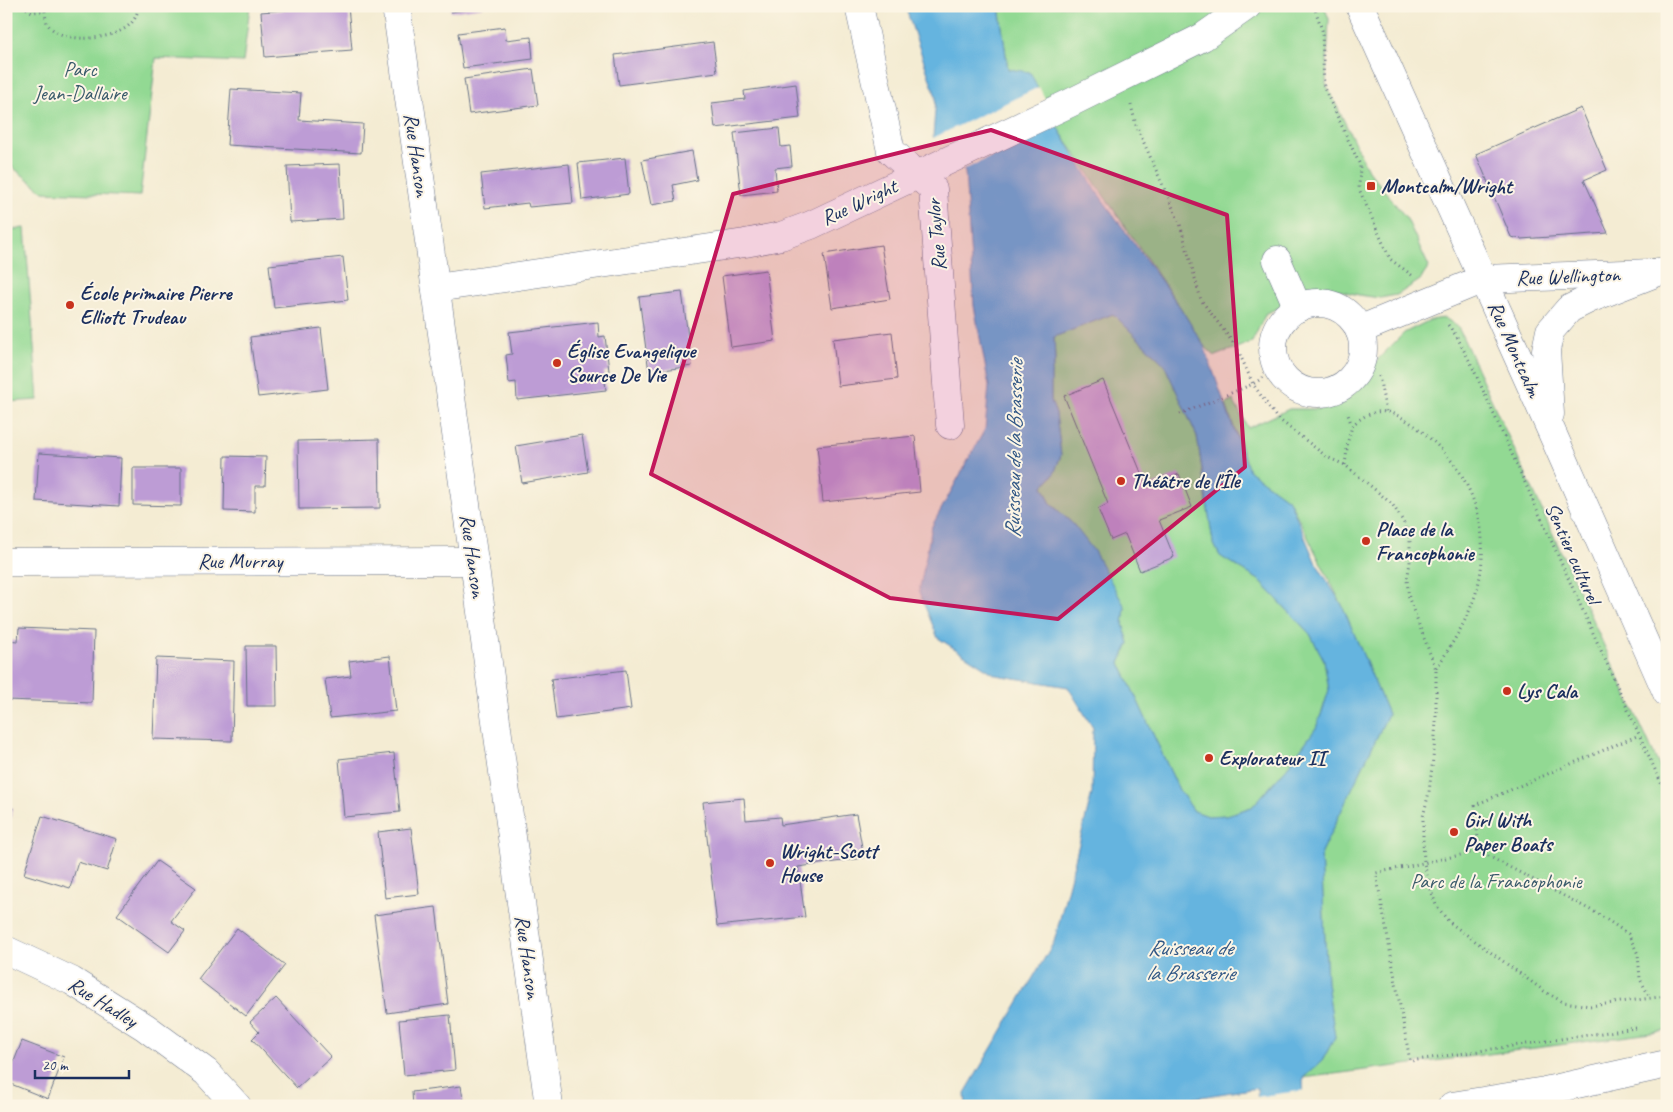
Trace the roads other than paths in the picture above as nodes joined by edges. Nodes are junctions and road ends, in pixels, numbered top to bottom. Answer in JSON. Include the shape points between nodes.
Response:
{"nodes":[{"id":1,"x":396,"y":6,"type":"edge"},
{"id":2,"x":859,"y":6,"type":"edge"},
{"id":3,"x":1247,"y":6,"type":"edge"},
{"id":4,"x":1360,"y":6,"type":"edge"},
{"id":5,"x":916,"y":175,"type":"junction"},
{"id":6,"x":1276,"y":260,"type":"dead end"},
{"id":7,"x":1662,"y":272,"type":"edge"},
{"id":8,"x":1483,"y":279,"type":"junction"},
{"id":9,"x":436,"y":288,"type":"junction"},
{"id":10,"x":1298,"y":308,"type":"junction"},
{"id":11,"x":1360,"y":330,"type":"junction"},
{"id":12,"x":950,"y":425,"type":"dead end"},
{"id":13,"x":1550,"y":428,"type":"junction"},
{"id":14,"x":474,"y":560,"type":"junction"},
{"id":15,"x":6,"y":562,"type":"edge"},
{"id":16,"x":1667,"y":693,"type":"edge"},
{"id":17,"x":6,"y":950,"type":"edge"},
{"id":18,"x":1667,"y":1064,"type":"edge"},
{"id":19,"x":237,"y":1106,"type":"edge"},
{"id":20,"x":549,"y":1106,"type":"edge"},
{"id":21,"x":1452,"y":1106,"type":"edge"}],
"edges":[{"from":1,"to":9,"type":"street","name":"Rue Hanson"},
{"from":2,"to":5,"type":"street","name":"Rue Taylor","via":[[891,151]]},
{"from":3,"to":5,"type":"street","name":"Rue Wright","via":[[1203,36]]},
{"from":4,"to":8,"type":"street","name":"Rue Montcalm"},
{"from":5,"to":9,"type":"street","name":"Rue Wright","via":[[781,236]]},
{"from":5,"to":12,"type":"street","name":"Rue Taylor","via":[[932,189]]},
{"from":6,"to":10,"type":"street"},
{"from":7,"to":8,"type":"street","name":"Rue Wellington"},
{"from":7,"to":13,"type":"street","via":[[1589,299],[1569,310],[1550,331],[1546,350]]},
{"from":8,"to":11,"type":"street","name":"Rue Wellington"},
{"from":8,"to":13,"type":"street","name":"Rue Montcalm"},
{"from":9,"to":14,"type":"street","name":"Rue Hanson"},
{"from":10,"to":11,"type":"street","via":[[1326,304],[1340,309]]},
{"from":10,"to":11,"type":"street","via":[[1286,316],[1278,328],[1273,355],[1287,381],[1300,389],[1330,392],[1344,385],[1355,374],[1361,360]]},
{"from":13,"to":16,"type":"street","name":"Rue Montcalm"},
{"from":14,"to":15,"type":"street","name":"Rue Murray"},
{"from":14,"to":20,"type":"street","name":"Rue Hanson"},
{"from":17,"to":19,"type":"street","name":"Rue Hadley","via":[[72,981],[145,1027],[206,1072]]},
{"from":18,"to":21,"type":"street","via":[[1545,1091]]}]}
